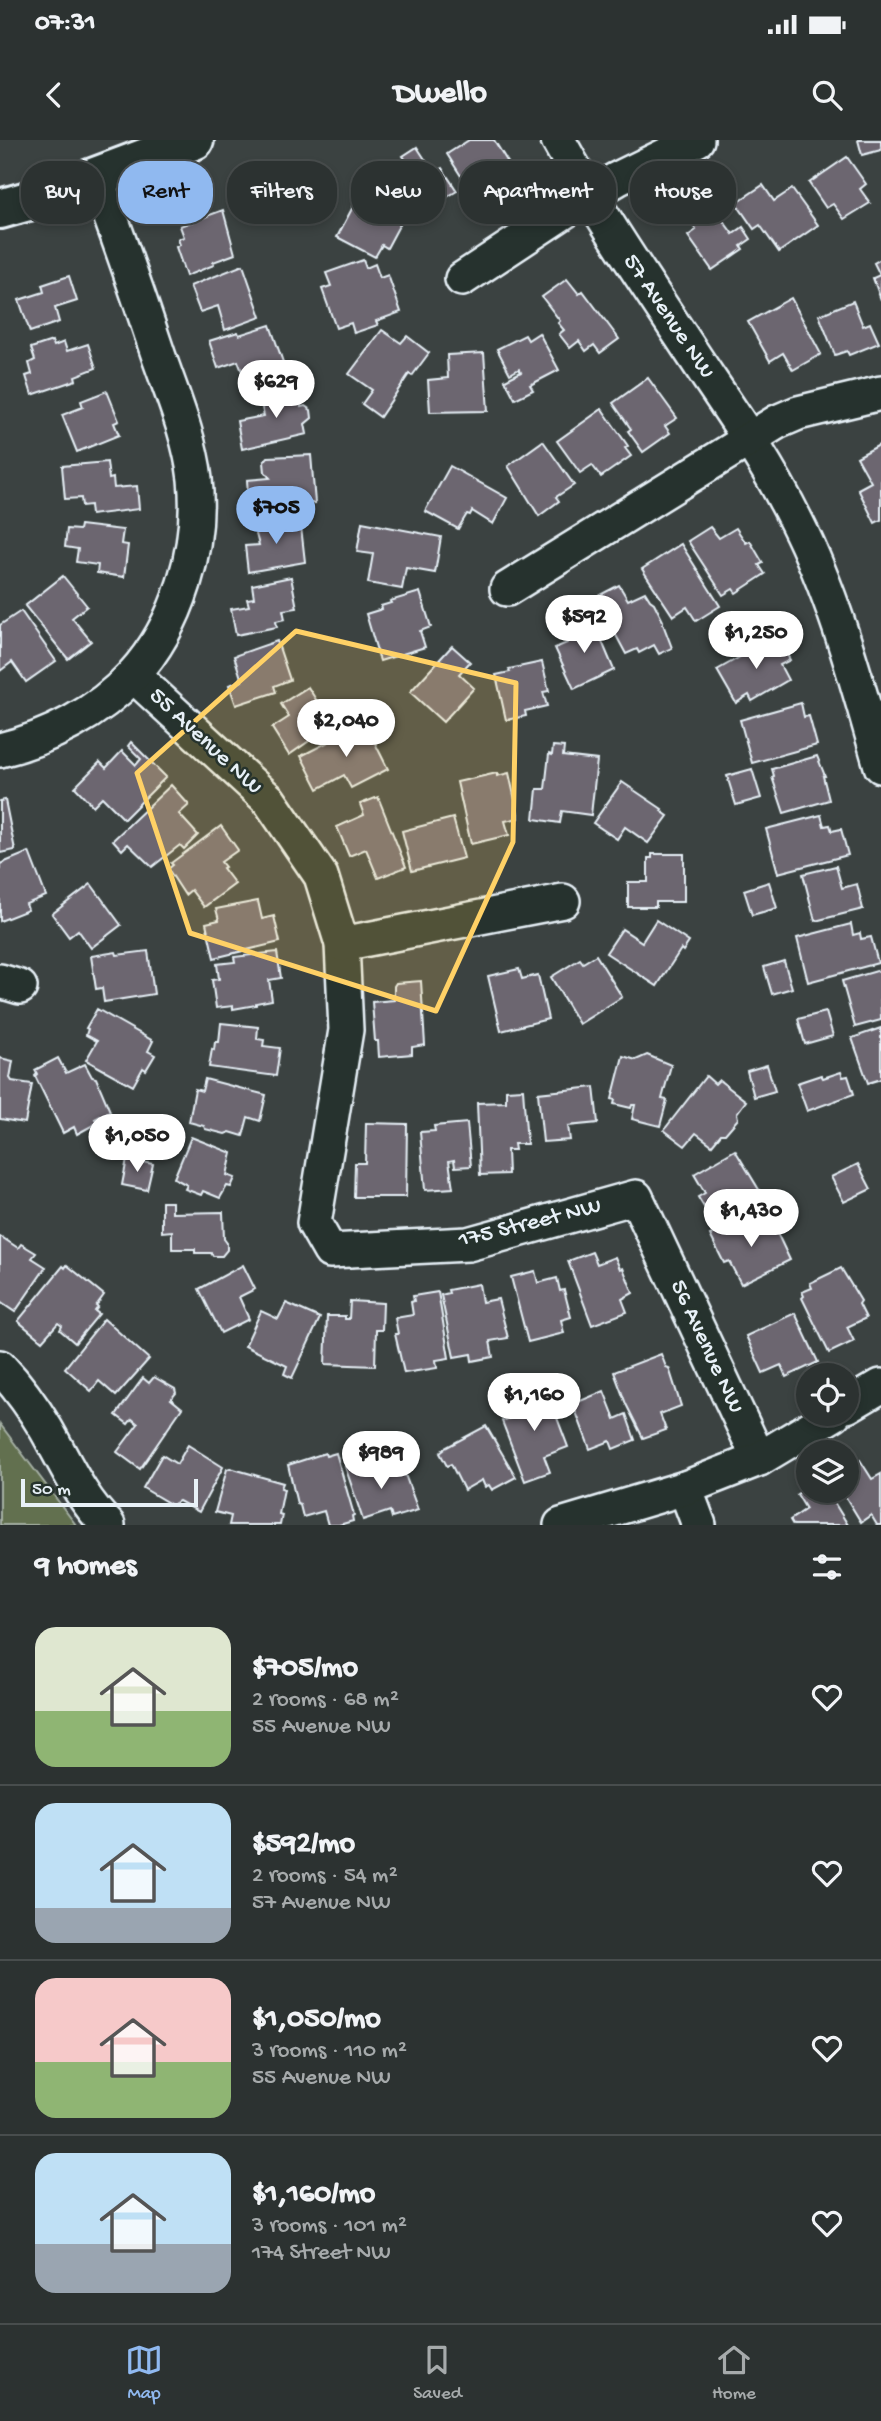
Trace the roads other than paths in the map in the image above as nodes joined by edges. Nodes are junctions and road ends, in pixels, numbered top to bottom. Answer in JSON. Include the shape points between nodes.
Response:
{"nodes":[{"id":1,"x":194,"y":140,"type":"edge"},
{"id":2,"x":558,"y":140,"type":"edge"},
{"id":3,"x":697,"y":140,"type":"edge"},
{"id":4,"x":569,"y":161,"type":"edge"},
{"id":5,"x":104,"y":174,"type":"edge"},
{"id":6,"x":616,"y":180,"type":"edge"},
{"id":7,"x":104,"y":200,"type":"edge"},
{"id":8,"x":21,"y":203,"type":"edge"},
{"id":9,"x":0,"y":209,"type":"edge"},
{"id":10,"x":545,"y":224,"type":"edge"},
{"id":11,"x":607,"y":224,"type":"edge"},
{"id":12,"x":462,"y":279,"type":"dead end"},
{"id":13,"x":881,"y":393,"type":"edge"},
{"id":14,"x":749,"y":437,"type":"junction"},
{"id":15,"x":507,"y":589,"type":"dead end"},
{"id":16,"x":133,"y":675,"type":"junction"},
{"id":17,"x":0,"y":750,"type":"edge"},
{"id":18,"x":879,"y":755,"type":"edge"},
{"id":19,"x":563,"y":901,"type":"dead end"},
{"id":20,"x":342,"y":944,"type":"junction"},
{"id":21,"x":636,"y":1197,"type":"joint"},
{"id":22,"x":314,"y":1223,"type":"joint"},
{"id":23,"x":0,"y":1367,"type":"edge"},
{"id":24,"x":881,"y":1386,"type":"edge"},
{"id":25,"x":859,"y":1399,"type":"edge"},
{"id":26,"x":814,"y":1426,"type":"edge"},
{"id":27,"x":759,"y":1459,"type":"junction"},
{"id":28,"x":685,"y":1488,"type":"junction"},
{"id":29,"x":108,"y":1525,"type":"edge"},
{"id":30,"x":561,"y":1525,"type":"edge"},
{"id":31,"x":699,"y":1525,"type":"edge"}],
"edges":[{"from":1,"to":5,"type":"main road"},
{"from":2,"to":4,"type":"street","name":"57 Avenue NW"},
{"from":3,"to":6,"type":"street"},
{"from":7,"to":16,"type":"street","name":"55 Avenue NW","via":[[185,433],[195,477],[195,536],[186,578],[162,634]]},
{"from":8,"to":9,"type":"main road"},
{"from":10,"to":12,"type":"street"},
{"from":11,"to":14,"type":"street","name":"57 Avenue NW"},
{"from":13,"to":14,"type":"street","via":[[798,413]]},
{"from":14,"to":15,"type":"street"},
{"from":14,"to":18,"type":"street","name":"57 Avenue NW","via":[[818,568]]},
{"from":16,"to":17,"type":"street","via":[[72,722]]},
{"from":16,"to":20,"type":"street","name":"55 Avenue NW","via":[[269,800],[321,876]]},
{"from":19,"to":20,"type":"street"},
{"from":20,"to":22,"type":"street","name":"55 Avenue NW","via":[[346,1030]]},
{"from":21,"to":22,"type":"street","name":"175 Street NW","via":[[468,1244],[330,1251]]},
{"from":21,"to":27,"type":"street","name":"56 Avenue NW"},
{"from":23,"to":29,"type":"street","via":[[29,1402],[78,1487]]},
{"from":24,"to":25,"type":"street"},
{"from":26,"to":27,"type":"street"},
{"from":27,"to":28,"type":"street"},
{"from":28,"to":30,"type":"street"},
{"from":28,"to":31,"type":"street"}]}
